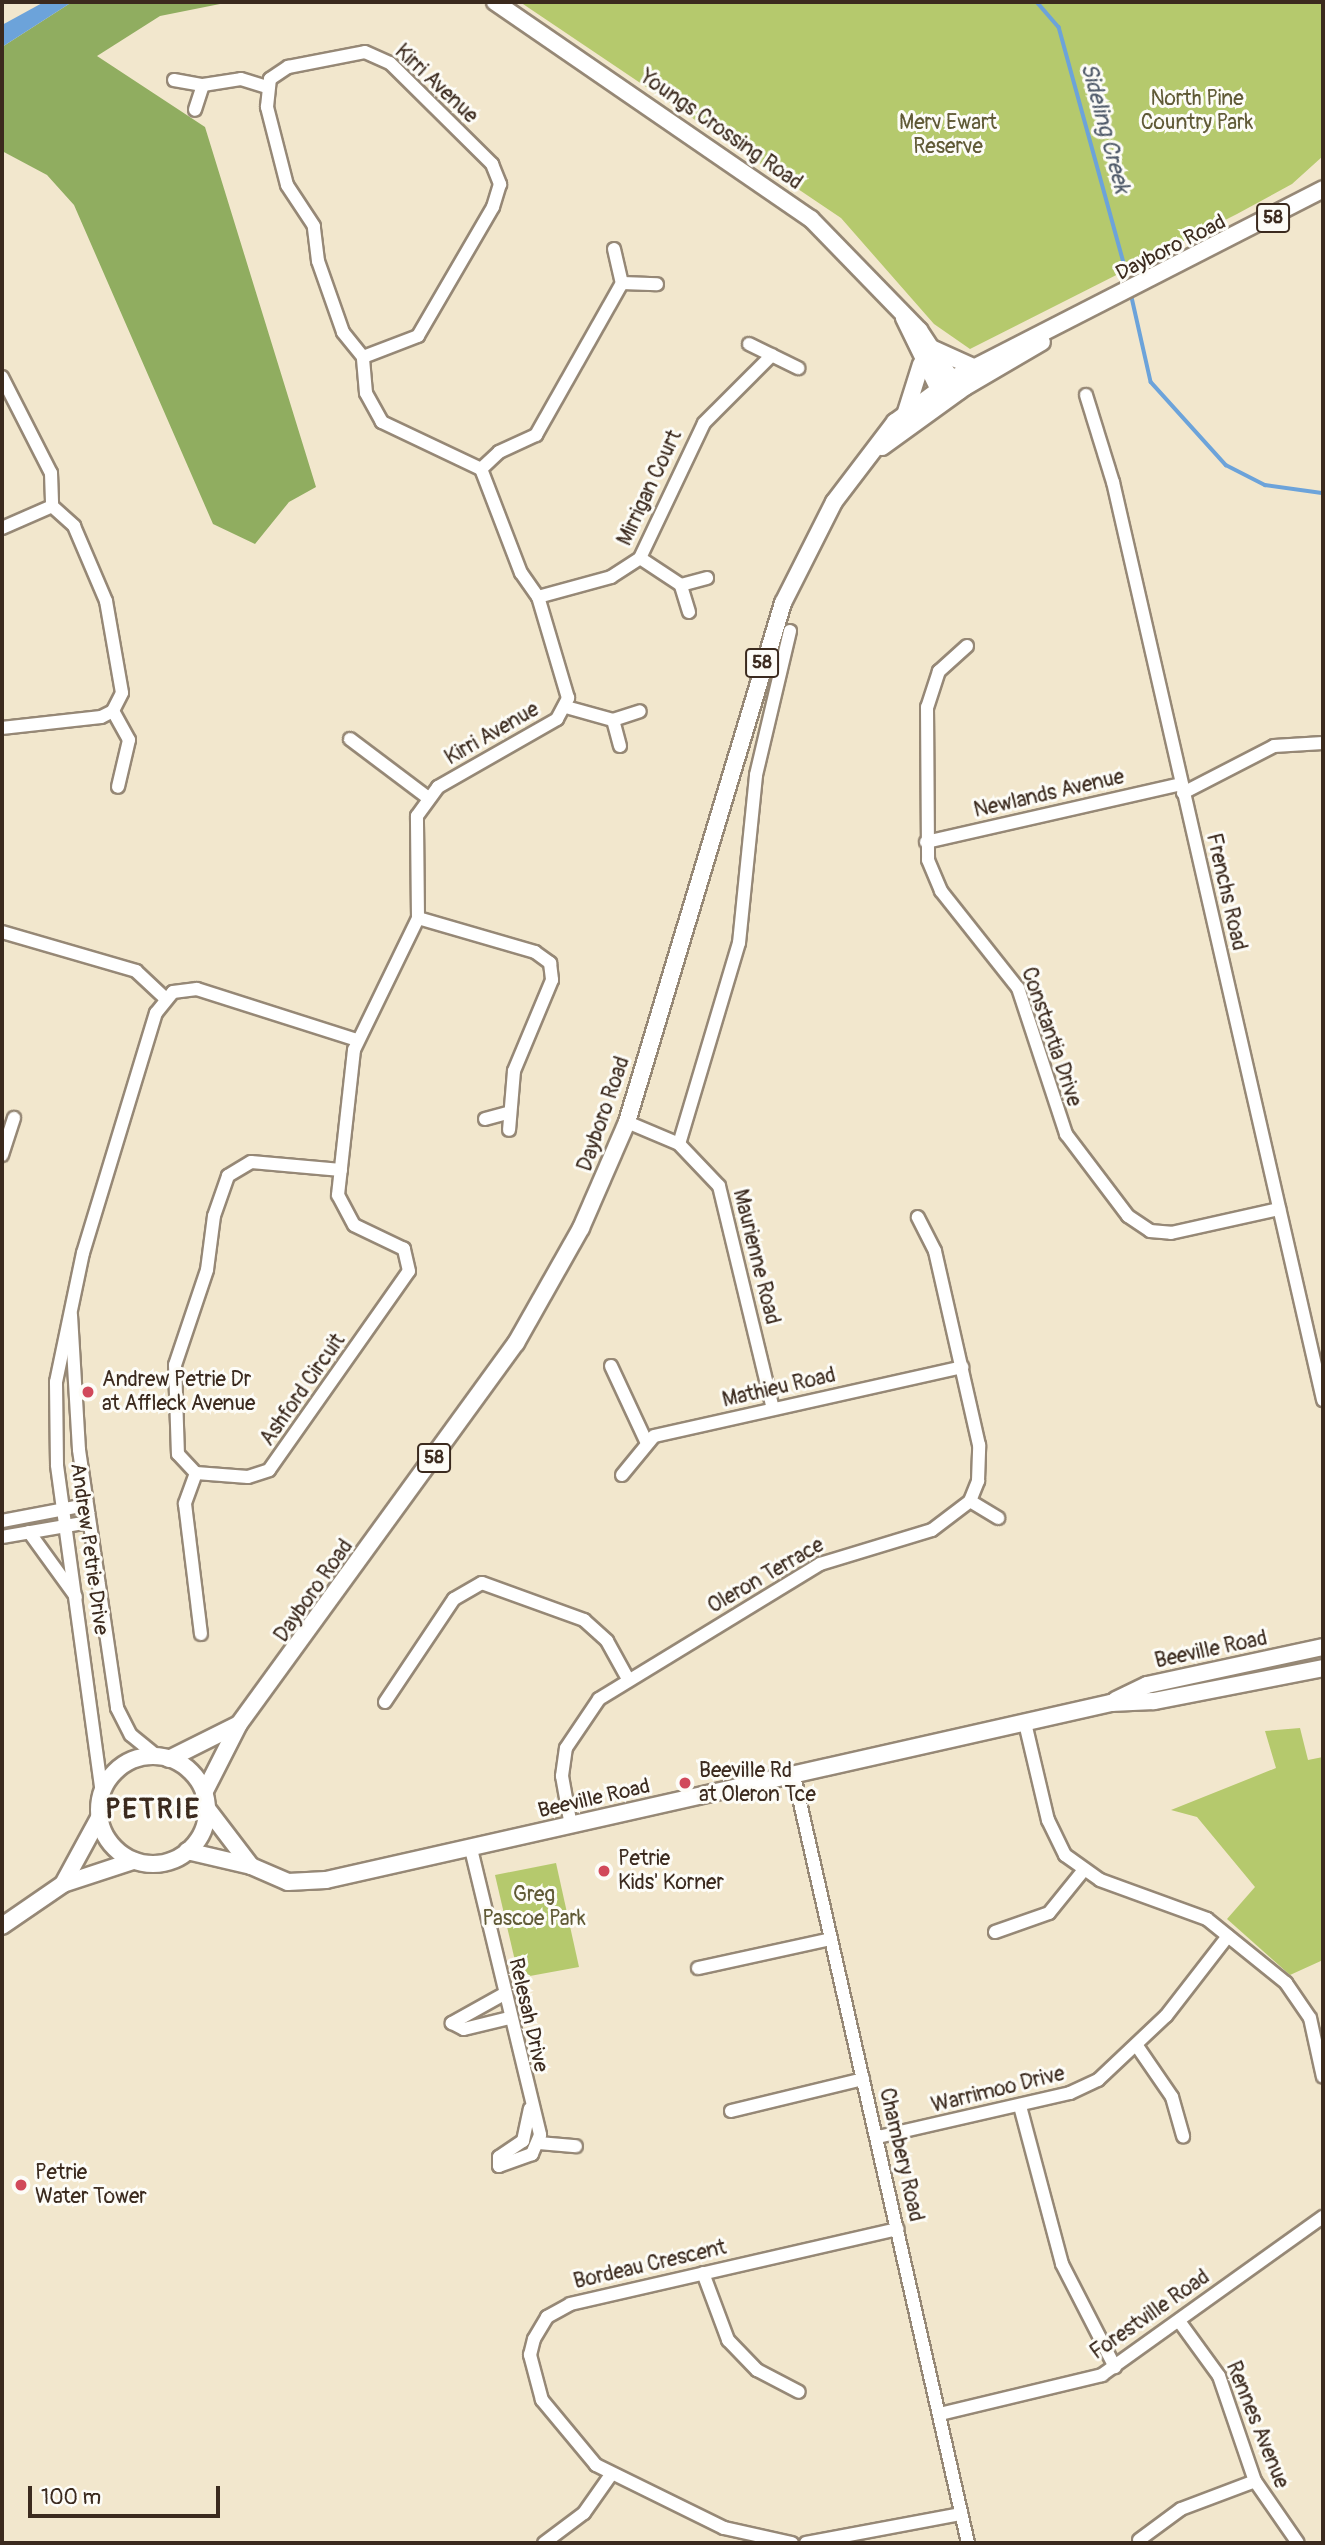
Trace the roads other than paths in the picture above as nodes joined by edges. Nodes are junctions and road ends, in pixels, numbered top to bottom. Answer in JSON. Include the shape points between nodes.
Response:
{"nodes":[{"id":1,"x":495,"y":2,"type":"edge"},
{"id":2,"x":174,"y":80,"type":"dead end"},
{"id":3,"x":203,"y":85,"type":"junction"},
{"id":4,"x":267,"y":87,"type":"junction"},
{"id":5,"x":195,"y":110,"type":"dead end"},
{"id":6,"x":1323,"y":189,"type":"edge"},
{"id":7,"x":614,"y":248,"type":"dead end"},
{"id":8,"x":622,"y":284,"type":"junction"},
{"id":9,"x":657,"y":285,"type":"dead end"},
{"id":10,"x":903,"y":315,"type":"junction"},
{"id":11,"x":1072,"y":321,"type":"junction"},
{"id":12,"x":749,"y":344,"type":"dead end"},
{"id":13,"x":929,"y":346,"type":"junction"},
{"id":14,"x":772,"y":355,"type":"junction"},
{"id":15,"x":363,"y":357,"type":"junction"},
{"id":16,"x":921,"y":364,"type":"junction"},
{"id":17,"x":973,"y":366,"type":"junction"},
{"id":18,"x":797,"y":368,"type":"dead end"},
{"id":19,"x":2,"y":377,"type":"edge"},
{"id":20,"x":948,"y":390,"type":"junction"},
{"id":21,"x":1086,"y":395,"type":"dead end"},
{"id":22,"x":906,"y":412,"type":"junction"},
{"id":23,"x":873,"y":453,"type":"junction"},
{"id":24,"x":481,"y":469,"type":"junction"},
{"id":25,"x":52,"y":506,"type":"junction"},
{"id":26,"x":2,"y":528,"type":"edge"},
{"id":27,"x":640,"y":558,"type":"junction"},
{"id":28,"x":707,"y":578,"type":"dead end"},
{"id":29,"x":681,"y":585,"type":"junction"},
{"id":30,"x":538,"y":597,"type":"junction"},
{"id":31,"x":689,"y":612,"type":"dead end"},
{"id":32,"x":790,"y":631,"type":"dead end"},
{"id":33,"x":967,"y":646,"type":"dead end"},
{"id":34,"x":566,"y":707,"type":"junction"},
{"id":35,"x":113,"y":711,"type":"junction"},
{"id":36,"x":640,"y":711,"type":"dead end"},
{"id":37,"x":613,"y":720,"type":"junction"},
{"id":38,"x":2,"y":728,"type":"edge"},
{"id":39,"x":350,"y":739,"type":"dead end"},
{"id":40,"x":1323,"y":743,"type":"edge"},
{"id":41,"x":620,"y":746,"type":"dead end"},
{"id":42,"x":118,"y":787,"type":"dead end"},
{"id":43,"x":1182,"y":789,"type":"junction"},
{"id":44,"x":427,"y":797,"type":"junction"},
{"id":45,"x":926,"y":842,"type":"junction"},
{"id":46,"x":418,"y":918,"type":"junction"},
{"id":47,"x":2,"y":932,"type":"edge"},
{"id":48,"x":165,"y":998,"type":"junction"},
{"id":49,"x":357,"y":1040,"type":"junction"},
{"id":50,"x":507,"y":1112,"type":"junction"},
{"id":51,"x":14,"y":1118,"type":"dead end"},
{"id":52,"x":485,"y":1119,"type":"dead end"},
{"id":53,"x":626,"y":1122,"type":"junction"},
{"id":54,"x":509,"y":1130,"type":"dead end"},
{"id":55,"x":679,"y":1144,"type":"junction"},
{"id":56,"x":2,"y":1155,"type":"edge"},
{"id":57,"x":341,"y":1170,"type":"junction"},
{"id":58,"x":1279,"y":1209,"type":"junction"},
{"id":59,"x":918,"y":1217,"type":"dead end"},
{"id":60,"x":71,"y":1311,"type":"junction"},
{"id":61,"x":611,"y":1366,"type":"dead end"},
{"id":62,"x":962,"y":1367,"type":"junction"},
{"id":63,"x":1323,"y":1400,"type":"edge"},
{"id":64,"x":773,"y":1409,"type":"junction"},
{"id":65,"x":646,"y":1441,"type":"junction"},
{"id":66,"x":195,"y":1473,"type":"junction"},
{"id":67,"x":622,"y":1475,"type":"dead end"},
{"id":68,"x":970,"y":1501,"type":"junction"},
{"id":69,"x":86,"y":1506,"type":"junction"},
{"id":70,"x":64,"y":1508,"type":"junction"},
{"id":71,"x":998,"y":1518,"type":"dead end"},
{"id":72,"x":2,"y":1521,"type":"edge"},
{"id":73,"x":89,"y":1522,"type":"junction"},
{"id":74,"x":66,"y":1525,"type":"junction"},
{"id":75,"x":29,"y":1532,"type":"junction"},
{"id":76,"x":2,"y":1537,"type":"edge"},
{"id":77,"x":76,"y":1597,"type":"junction"},
{"id":78,"x":201,"y":1634,"type":"dead end"},
{"id":79,"x":1323,"y":1647,"type":"edge"},
{"id":80,"x":1323,"y":1668,"type":"edge"},
{"id":81,"x":628,"y":1679,"type":"junction"},
{"id":82,"x":385,"y":1702,"type":"dead end"},
{"id":83,"x":1111,"y":1703,"type":"junction"},
{"id":84,"x":1025,"y":1723,"type":"junction"},
{"id":85,"x":239,"y":1724,"type":"junction"},
{"id":86,"x":163,"y":1758,"type":"junction"},
{"id":87,"x":794,"y":1776,"type":"junction"},
{"id":88,"x":102,"y":1794,"type":"junction"},
{"id":89,"x":205,"y":1800,"type":"junction"},
{"id":90,"x":99,"y":1818,"type":"junction"},
{"id":91,"x":571,"y":1826,"type":"junction"},
{"id":92,"x":471,"y":1849,"type":"junction"},
{"id":93,"x":187,"y":1851,"type":"junction"},
{"id":94,"x":133,"y":1861,"type":"junction"},
{"id":95,"x":251,"y":1866,"type":"junction"},
{"id":96,"x":1083,"y":1871,"type":"junction"},
{"id":97,"x":63,"y":1884,"type":"junction"},
{"id":98,"x":2,"y":1926,"type":"edge"},
{"id":99,"x":995,"y":1932,"type":"dead end"},
{"id":100,"x":1228,"y":1936,"type":"junction"},
{"id":101,"x":831,"y":1939,"type":"junction"},
{"id":102,"x":698,"y":1968,"type":"dead end"},
{"id":103,"x":504,"y":1994,"type":"junction"},
{"id":104,"x":509,"y":2018,"type":"junction"},
{"id":105,"x":1137,"y":2046,"type":"junction"},
{"id":106,"x":1323,"y":2077,"type":"edge"},
{"id":107,"x":863,"y":2079,"type":"junction"},
{"id":108,"x":1020,"y":2106,"type":"junction"},
{"id":109,"x":530,"y":2109,"type":"junction"},
{"id":110,"x":731,"y":2110,"type":"dead end"},
{"id":111,"x":1183,"y":2136,"type":"dead end"},
{"id":112,"x":878,"y":2137,"type":"junction"},
{"id":113,"x":539,"y":2143,"type":"junction"},
{"id":114,"x":576,"y":2146,"type":"dead end"},
{"id":115,"x":497,"y":2163,"type":"junction"},
{"id":116,"x":485,"y":2169,"type":"dead end"},
{"id":117,"x":1323,"y":2217,"type":"edge"},
{"id":118,"x":898,"y":2229,"type":"junction"},
{"id":119,"x":703,"y":2273,"type":"junction"},
{"id":120,"x":1179,"y":2321,"type":"junction"},
{"id":121,"x":1115,"y":2367,"type":"junction"},
{"id":122,"x":799,"y":2392,"type":"dead end"},
{"id":123,"x":940,"y":2414,"type":"junction"},
{"id":124,"x":610,"y":2476,"type":"junction"},
{"id":125,"x":1255,"y":2481,"type":"junction"},
{"id":126,"x":961,"y":2514,"type":"junction"},
{"id":127,"x":1139,"y":2540,"type":"dead end"},
{"id":128,"x":544,"y":2543,"type":"edge"},
{"id":129,"x":792,"y":2543,"type":"edge"},
{"id":130,"x":806,"y":2543,"type":"edge"},
{"id":131,"x":968,"y":2543,"type":"edge"},
{"id":132,"x":1298,"y":2543,"type":"edge"}],
"edges":[{"from":1,"to":10,"type":"main road","name":"Youngs Crossing Road","via":[[792,204],[848,251]]},
{"from":2,"to":3,"type":"street"},
{"from":3,"to":4,"type":"street","via":[[241,79]]},
{"from":3,"to":5,"type":"street"},
{"from":4,"to":15,"type":"street","via":[[287,185],[314,226],[318,261],[343,332]]},
{"from":4,"to":15,"type":"street","name":"Kirri Avenue","via":[[288,68],[373,54],[498,174],[493,207],[418,336]]},
{"from":6,"to":11,"type":"main road","name":"Dayboro Road","number":"58"},
{"from":7,"to":8,"type":"street"},
{"from":8,"to":9,"type":"street"},
{"from":8,"to":24,"type":"street","via":[[536,435],[499,452]]},
{"from":10,"to":13,"type":"main road","name":"Youngs Crossing Road"},
{"from":10,"to":16,"type":"main road","name":"Youngs Crossing Road"},
{"from":11,"to":17,"type":"main road","name":"Dayboro Road","number":"58"},
{"from":11,"to":20,"type":"main road","name":"Dayboro Road","number":"58"},
{"from":12,"to":14,"type":"street"},
{"from":13,"to":17,"type":"main road"},
{"from":13,"to":20,"type":"main road","name":"Youngs Crossing Road"},
{"from":14,"to":18,"type":"street"},
{"from":14,"to":27,"type":"street","name":"Mirrigan Court","via":[[699,431]]},
{"from":15,"to":24,"type":"street","via":[[366,393],[382,422]]},
{"from":16,"to":20,"type":"main road","name":"Youngs Crossing Road"},
{"from":16,"to":22,"type":"main road"},
{"from":17,"to":20,"type":"main road","name":"Dayboro Road","number":"58"},
{"from":19,"to":25,"type":"street","via":[[51,473]]},
{"from":20,"to":22,"type":"main road","name":"Dayboro Road","number":"58"},
{"from":20,"to":23,"type":"main road","name":"Dayboro Road","number":"58"},
{"from":21,"to":43,"type":"street","name":"Frenchs Road","via":[[1113,482]]},
{"from":22,"to":23,"type":"main road","name":"Dayboro Road","number":"58"},
{"from":23,"to":53,"type":"main road","name":"Dayboro Road","number":"58","via":[[820,524],[783,603]]},
{"from":24,"to":30,"type":"street","name":"Kirri Avenue","via":[[521,573]]},
{"from":25,"to":26,"type":"street"},
{"from":25,"to":35,"type":"street","via":[[74,526],[111,619],[122,693]]},
{"from":27,"to":29,"type":"street"},
{"from":27,"to":30,"type":"street","name":"Mirrigan Court","via":[[611,577]]},
{"from":28,"to":29,"type":"street"},
{"from":29,"to":31,"type":"street"},
{"from":30,"to":34,"type":"street","name":"Kirri Avenue","via":[[566,688]]},
{"from":32,"to":55,"type":"street","via":[[756,775],[739,943]]},
{"from":33,"to":45,"type":"street","name":"Constantia Drive","via":[[939,671],[927,707]]},
{"from":34,"to":37,"type":"street"},
{"from":34,"to":44,"type":"street","name":"Kirri Avenue","via":[[548,725]]},
{"from":35,"to":38,"type":"street"},
{"from":35,"to":42,"type":"street","via":[[129,740]]},
{"from":36,"to":37,"type":"street"},
{"from":37,"to":41,"type":"street"},
{"from":39,"to":44,"type":"street"},
{"from":40,"to":43,"type":"street","name":"Newlands Avenue","via":[[1274,746]]},
{"from":43,"to":45,"type":"street","name":"Newlands Avenue"},
{"from":43,"to":58,"type":"street","name":"Frenchs Road"},
{"from":44,"to":46,"type":"street","via":[[416,828]]},
{"from":45,"to":58,"type":"street","name":"Constantia Drive","via":[[937,884],[1018,988],[1066,1134],[1128,1216],[1161,1233]]},
{"from":46,"to":49,"type":"street"},
{"from":46,"to":50,"type":"street","via":[[535,952],[550,963],[552,980],[517,1061]]},
{"from":47,"to":48,"type":"street","via":[[136,971]]},
{"from":48,"to":49,"type":"street","via":[[197,989]]},
{"from":48,"to":60,"type":"street","name":"Andrew Petrie Drive","via":[[87,1241]]},
{"from":49,"to":57,"type":"street","name":"Ashford Circuit"},
{"from":50,"to":52,"type":"street"},
{"from":50,"to":54,"type":"street"},
{"from":51,"to":56,"type":"street"},
{"from":53,"to":55,"type":"street","name":"Maurienne Road"},
{"from":53,"to":85,"type":"main road","name":"Dayboro Road","number":"58","via":[[581,1228],[516,1343]]},
{"from":55,"to":64,"type":"street","name":"Maurienne Road","via":[[711,1173],[726,1203]]},
{"from":57,"to":66,"type":"street","via":[[251,1161],[228,1176],[214,1216],[207,1270],[175,1365],[178,1454]]},
{"from":57,"to":66,"type":"street","name":"Ashford Circuit","via":[[344,1215],[404,1249],[409,1271],[269,1470],[248,1477]]},
{"from":58,"to":63,"type":"street","name":"Frenchs Road"},
{"from":59,"to":62,"type":"street","via":[[935,1251]]},
{"from":60,"to":69,"type":"street","name":"Andrew Petrie Drive"},
{"from":60,"to":70,"type":"street","name":"Andrew Petrie Drive","via":[[55,1405]]},
{"from":61,"to":65,"type":"street"},
{"from":62,"to":64,"type":"street","name":"Mathieu Road"},
{"from":62,"to":68,"type":"street","via":[[981,1457]]},
{"from":64,"to":65,"type":"street","name":"Mathieu Road"},
{"from":65,"to":67,"type":"street"},
{"from":66,"to":78,"type":"street","via":[[185,1504]]},
{"from":68,"to":71,"type":"street"},
{"from":68,"to":81,"type":"street","name":"Oleron Terrace","via":[[932,1531],[820,1564]]},
{"from":69,"to":70,"type":"street"},
{"from":69,"to":73,"type":"street","name":"Andrew Petrie Drive"},
{"from":70,"to":72,"type":"street"},
{"from":70,"to":74,"type":"street","name":"Andrew Petrie Drive"},
{"from":73,"to":74,"type":"street"},
{"from":73,"to":86,"type":"street","name":"Andrew Petrie Drive","via":[[117,1708],[131,1735]]},
{"from":74,"to":75,"type":"street"},
{"from":74,"to":77,"type":"street","name":"Andrew Petrie Drive"},
{"from":75,"to":76,"type":"street"},
{"from":75,"to":77,"type":"street"},
{"from":77,"to":88,"type":"street","name":"Andrew Petrie Drive"},
{"from":79,"to":83,"type":"main road","name":"Beeville Road","via":[[1147,1685]]},
{"from":80,"to":83,"type":"main road","name":"Beeville Road","via":[[1154,1701]]},
{"from":81,"to":82,"type":"street","via":[[607,1642],[584,1620],[470,1580]]},
{"from":81,"to":91,"type":"street","name":"Oleron Terrace","via":[[588,1709],[570,1734],[562,1776]]},
{"from":83,"to":84,"type":"main road","name":"Beeville Road"},
{"from":84,"to":87,"type":"main road","name":"Beeville Road"},
{"from":84,"to":96,"type":"street","via":[[1055,1840]]},
{"from":85,"to":86,"type":"main road","name":"Dayboro Road","number":"58"},
{"from":85,"to":89,"type":"main road","name":"Dayboro Road","number":"58"},
{"from":86,"to":88,"type":"main road","number":"58","via":[[124,1765]]},
{"from":86,"to":89,"type":"main road","via":[[194,1775]]},
{"from":87,"to":91,"type":"main road","name":"Beeville Road"},
{"from":87,"to":101,"type":"street","name":"Chambery Road"},
{"from":88,"to":90,"type":"main road"},
{"from":89,"to":93,"type":"main road","number":"58","via":[[201,1835]]},
{"from":89,"to":95,"type":"main road","name":"Beeville Road"},
{"from":90,"to":94,"type":"main road","via":[[108,1840]]},
{"from":90,"to":97,"type":"main road"},
{"from":91,"to":92,"type":"main road","name":"Beeville Road"},
{"from":92,"to":95,"type":"main road","name":"Beeville Road","via":[[313,1882],[274,1879]]},
{"from":92,"to":103,"type":"street","name":"Relesah Drive"},
{"from":93,"to":94,"type":"main road","via":[[158,1864]]},
{"from":93,"to":95,"type":"main road","name":"Beeville Road"},
{"from":94,"to":97,"type":"main road"},
{"from":96,"to":99,"type":"street","via":[[1049,1913]]},
{"from":96,"to":100,"type":"street","via":[[1181,1906]]},
{"from":97,"to":98,"type":"main road"},
{"from":100,"to":105,"type":"street","name":"Warrimoo Drive"},
{"from":100,"to":106,"type":"street","via":[[1305,2006]]},
{"from":101,"to":102,"type":"street"},
{"from":101,"to":107,"type":"street","name":"Chambery Road"},
{"from":103,"to":104,"type":"street","name":"Relesah Drive"},
{"from":103,"to":104,"type":"street","via":[[452,2023],[464,2029]]},
{"from":104,"to":109,"type":"street","name":"Relesah Drive"},
{"from":105,"to":108,"type":"street","name":"Warrimoo Drive","via":[[1085,2087]]},
{"from":105,"to":111,"type":"street","via":[[1172,2097]]},
{"from":107,"to":110,"type":"street"},
{"from":107,"to":112,"type":"street","name":"Chambery Road"},
{"from":108,"to":112,"type":"street","name":"Warrimoo Drive"},
{"from":108,"to":121,"type":"street","via":[[1062,2264]]},
{"from":109,"to":113,"type":"street","name":"Relesah Drive"},
{"from":109,"to":115,"type":"street","name":"Relesah Drive","via":[[523,2141]]},
{"from":112,"to":118,"type":"street","name":"Chambery Road"},
{"from":113,"to":114,"type":"street"},
{"from":113,"to":115,"type":"street","via":[[506,2166]]},
{"from":115,"to":116,"type":"street"},
{"from":117,"to":120,"type":"street","name":"Forestville Road"},
{"from":118,"to":119,"type":"street","name":"Bordeau Crescent"},
{"from":118,"to":123,"type":"street","name":"Chambery Road"},
{"from":119,"to":122,"type":"street","via":[[728,2340],[757,2370]]},
{"from":119,"to":124,"type":"street","name":"Bordeau Crescent","via":[[570,2304],[547,2317],[534,2339],[530,2355],[542,2400],[554,2421]]},
{"from":120,"to":121,"type":"street","name":"Forestville Road"},
{"from":120,"to":125,"type":"street","name":"Rennes Avenue","via":[[1219,2376]]},
{"from":121,"to":123,"type":"street","name":"Forestville Road"},
{"from":123,"to":126,"type":"street","name":"Chambery Road"},
{"from":124,"to":128,"type":"street","via":[[584,2513]]},
{"from":124,"to":129,"type":"street","name":"Bordeau Crescent","via":[[746,2536]]},
{"from":125,"to":127,"type":"street","via":[[1181,2509]]},
{"from":125,"to":132,"type":"street","name":"Rennes Avenue"},
{"from":126,"to":130,"type":"street"},
{"from":126,"to":131,"type":"street","name":"Chambery Road"}]}
